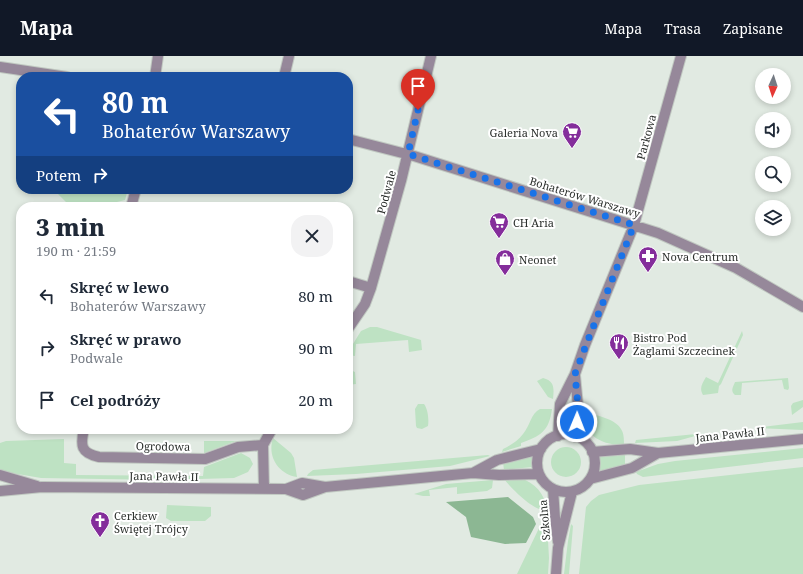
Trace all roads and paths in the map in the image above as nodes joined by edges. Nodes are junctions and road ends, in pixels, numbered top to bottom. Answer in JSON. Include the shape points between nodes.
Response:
{"nodes":[{"id":1,"x":158,"y":56,"type":"edge"},
{"id":2,"x":289,"y":56,"type":"edge"},
{"id":3,"x":431,"y":56,"type":"edge"},
{"id":4,"x":681,"y":56,"type":"edge"},
{"id":5,"x":0,"y":67,"type":"edge"},
{"id":6,"x":34,"y":72,"type":"edge"},
{"id":7,"x":156,"y":72,"type":"edge"},
{"id":8,"x":285,"y":72,"type":"edge"},
{"id":9,"x":353,"y":140,"type":"edge"},
{"id":10,"x":408,"y":154,"type":"junction"},
{"id":11,"x":634,"y":225,"type":"junction"},
{"id":12,"x":353,"y":283,"type":"edge"},
{"id":13,"x":371,"y":288,"type":"junction"},
{"id":14,"x":803,"y":307,"type":"edge"},
{"id":15,"x":353,"y":322,"type":"edge"},
{"id":16,"x":575,"y":374,"type":"junction"},
{"id":17,"x":83,"y":434,"type":"edge"},
{"id":18,"x":269,"y":434,"type":"edge"},
{"id":19,"x":558,"y":436,"type":"junction"},
{"id":20,"x":576,"y":437,"type":"junction"},
{"id":21,"x":803,"y":439,"type":"edge"},
{"id":22,"x":263,"y":445,"type":"junction"},
{"id":23,"x":541,"y":449,"type":"junction"},
{"id":24,"x":592,"y":452,"type":"junction"},
{"id":25,"x":658,"y":453,"type":"junction"},
{"id":26,"x":473,"y":473,"type":"junction"},
{"id":27,"x":539,"y":474,"type":"junction"},
{"id":28,"x":0,"y":475,"type":"edge"},
{"id":29,"x":590,"y":479,"type":"junction"},
{"id":30,"x":42,"y":487,"type":"junction"},
{"id":31,"x":264,"y":489,"type":"junction"},
{"id":32,"x":553,"y":489,"type":"junction"},
{"id":33,"x":0,"y":491,"type":"edge"},
{"id":34,"x":572,"y":492,"type":"junction"},
{"id":35,"x":558,"y":548,"type":"junction"},
{"id":36,"x":556,"y":574,"type":"edge"}],
"edges":[{"from":1,"to":7,"type":"street"},
{"from":2,"to":8,"type":"street"},
{"from":3,"to":10,"type":"street","name":"Podwale"},
{"from":4,"to":11,"type":"street","name":"Parkowa"},
{"from":5,"to":6,"type":"street"},
{"from":9,"to":10,"type":"street","name":"Bohaterów Warszawy"},
{"from":10,"to":11,"type":"street","name":"Bohaterów Warszawy"},
{"from":10,"to":13,"type":"street","name":"Podwale"},
{"from":11,"to":14,"type":"street","name":"Bohaterów Warszawy","via":[[710,256]]},
{"from":11,"to":16,"type":"street","name":"Parkowa"},
{"from":12,"to":13,"type":"street"},
{"from":13,"to":15,"type":"street","name":"Podwale","via":[[365,304]]},
{"from":16,"to":19,"type":"street","name":"Parkowa","via":[[560,404]]},
{"from":16,"to":20,"type":"street","via":[[578,406]]},
{"from":17,"to":22,"type":"street","name":"Ogrodowa","via":[[82,447],[85,452],[99,457],[205,459],[238,447]]},
{"from":18,"to":22,"type":"street"},
{"from":19,"to":20,"type":"street"},
{"from":19,"to":23,"type":"street","via":[[551,438]]},
{"from":20,"to":24,"type":"street","via":[[583,440]]},
{"from":21,"to":25,"type":"street","name":"Jana Pawła II"},
{"from":22,"to":31,"type":"street"},
{"from":23,"to":26,"type":"street","name":"Jana Pawła II","via":[[497,460]]},
{"from":23,"to":27,"type":"street","via":[[537,465]]},
{"from":24,"to":25,"type":"street","name":"Jana Pawła II","via":[[630,448]]},
{"from":24,"to":29,"type":"street","via":[[594,470]]},
{"from":25,"to":29,"type":"street","name":"Jana Pawła II","via":[[632,468]]},
{"from":26,"to":27,"type":"street","name":"Jana Pawła II"},
{"from":26,"to":31,"type":"street","name":"Jana Pawła II","via":[[325,487],[302,483],[286,489]]},
{"from":27,"to":32,"type":"street","via":[[547,486]]},
{"from":28,"to":30,"type":"street","name":"Jana Pawła II"},
{"from":29,"to":34,"type":"street"},
{"from":30,"to":31,"type":"street","name":"Jana Pawła II"},
{"from":30,"to":33,"type":"street","name":"Jana Pawła II"},
{"from":32,"to":34,"type":"street"},
{"from":32,"to":35,"type":"street","name":"Szkolna"},
{"from":34,"to":35,"type":"street","name":"Szkolna"},
{"from":35,"to":36,"type":"street","name":"Szkolna"}]}
